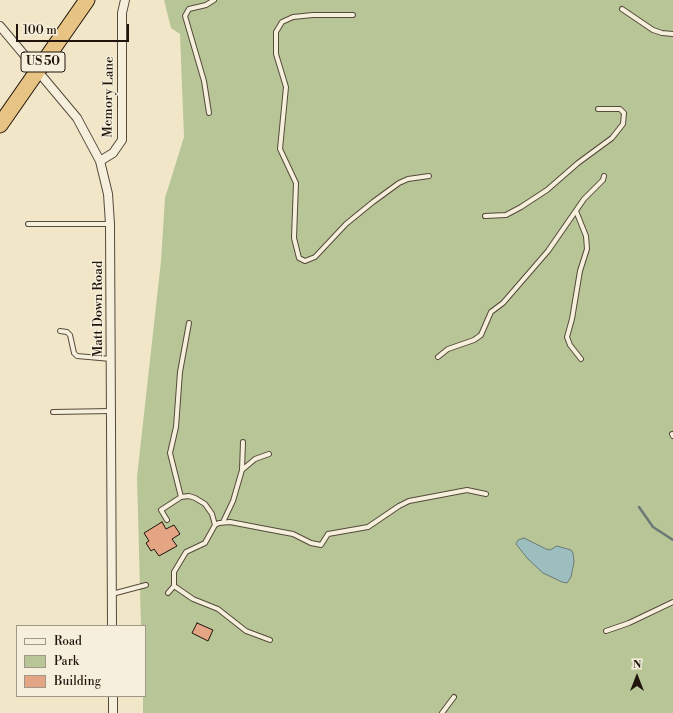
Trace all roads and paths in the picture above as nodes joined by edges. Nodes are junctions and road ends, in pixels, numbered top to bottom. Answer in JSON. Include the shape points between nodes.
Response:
{"nodes":[{"id":1,"x":87,"y":0,"type":"edge"},
{"id":2,"x":125,"y":0,"type":"edge"},
{"id":3,"x":214,"y":0,"type":"edge"},
{"id":4,"x":622,"y":9,"type":"dead end"},
{"id":5,"x":353,"y":16,"type":"dead end"},
{"id":6,"x":0,"y":26,"type":"edge"},
{"id":7,"x":673,"y":34,"type":"edge"},
{"id":8,"x":38,"y":71,"type":"junction"},
{"id":9,"x":598,"y":109,"type":"dead end"},
{"id":10,"x":209,"y":113,"type":"dead end"},
{"id":11,"x":0,"y":125,"type":"edge"},
{"id":12,"x":100,"y":161,"type":"junction"},
{"id":13,"x":429,"y":176,"type":"dead end"},
{"id":14,"x":604,"y":176,"type":"dead end"},
{"id":15,"x":576,"y":211,"type":"junction"},
{"id":16,"x":485,"y":216,"type":"dead end"},
{"id":17,"x":28,"y":224,"type":"dead end"},
{"id":18,"x":110,"y":224,"type":"junction"},
{"id":19,"x":189,"y":323,"type":"dead end"},
{"id":20,"x":60,"y":330,"type":"dead end"},
{"id":21,"x":438,"y":356,"type":"dead end"},
{"id":22,"x":111,"y":359,"type":"junction"},
{"id":23,"x":581,"y":359,"type":"dead end"},
{"id":24,"x":112,"y":411,"type":"junction"},
{"id":25,"x":53,"y":412,"type":"dead end"},
{"id":26,"x":244,"y":442,"type":"dead end"},
{"id":27,"x":270,"y":454,"type":"dead end"},
{"id":28,"x":242,"y":470,"type":"junction"},
{"id":29,"x":486,"y":494,"type":"dead end"},
{"id":30,"x":182,"y":497,"type":"junction"},
{"id":31,"x":167,"y":520,"type":"dead end"},
{"id":32,"x":223,"y":522,"type":"junction"},
{"id":33,"x":215,"y":525,"type":"junction"},
{"id":34,"x":146,"y":585,"type":"dead end"},
{"id":35,"x":174,"y":586,"type":"junction"},
{"id":36,"x":168,"y":593,"type":"dead end"},
{"id":37,"x":112,"y":594,"type":"junction"},
{"id":38,"x":673,"y":602,"type":"edge"},
{"id":39,"x":112,"y":625,"type":"edge"},
{"id":40,"x":606,"y":631,"type":"dead end"},
{"id":41,"x":270,"y":640,"type":"dead end"},
{"id":42,"x":113,"y":697,"type":"edge"},
{"id":43,"x":454,"y":697,"type":"dead end"},
{"id":44,"x":113,"y":713,"type":"edge"},
{"id":45,"x":442,"y":713,"type":"edge"}],
"edges":[{"from":1,"to":8,"type":"highway","number":"US 50"},
{"from":2,"to":12,"type":"street","name":"Memory Lane","via":[[122,13],[122,140],[113,153]]},
{"from":3,"to":10,"type":"lane","via":[[189,9],[185,16],[204,81]]},
{"from":4,"to":7,"type":"lane","via":[[657,32]]},
{"from":5,"to":13,"type":"lane","via":[[292,17],[282,22],[276,32],[276,54],[286,87],[280,149],[296,183],[294,238],[299,258],[305,261],[315,256],[346,224],[399,183]]},
{"from":6,"to":8,"type":"street","name":"Matt Down Road"},
{"from":8,"to":11,"type":"highway","number":"US 50"},
{"from":8,"to":12,"type":"street","name":"Matt Down Road","via":[[77,118]]},
{"from":9,"to":16,"type":"lane","via":[[620,109],[624,113],[623,124],[612,138],[578,162],[547,190],[521,207],[506,215]]},
{"from":12,"to":18,"type":"street","name":"Matt Down Road","via":[[108,194]]},
{"from":14,"to":15,"type":"lane"},
{"from":15,"to":21,"type":"lane","via":[[548,251],[503,303],[491,312],[482,335],[448,349]]},
{"from":15,"to":23,"type":"lane","via":[[586,236],[587,249],[567,336],[570,345]]},
{"from":17,"to":18,"type":"lane"},
{"from":18,"to":22,"type":"street","name":"Matt Down Road"},
{"from":19,"to":30,"type":"lane","via":[[180,372],[176,427],[170,453]]},
{"from":20,"to":22,"type":"lane","via":[[70,335],[77,356]]},
{"from":22,"to":24,"type":"street","name":"Matt Down Road"},
{"from":24,"to":25,"type":"lane"},
{"from":24,"to":37,"type":"street","name":"Matt Down Road"},
{"from":26,"to":28,"type":"lane"},
{"from":27,"to":28,"type":"lane","via":[[255,459]]},
{"from":28,"to":32,"type":"lane","via":[[233,501]]},
{"from":29,"to":32,"type":"lane","via":[[467,490],[409,501],[368,527],[328,534],[321,545],[293,534]]},
{"from":30,"to":31,"type":"lane","via":[[161,510]]},
{"from":30,"to":33,"type":"lane","via":[[195,498],[205,504],[212,514]]},
{"from":32,"to":33,"type":"lane"},
{"from":33,"to":35,"type":"lane","via":[[205,543],[186,552],[174,572]]},
{"from":34,"to":37,"type":"lane"},
{"from":35,"to":36,"type":"lane"},
{"from":35,"to":41,"type":"lane","via":[[193,599],[218,609],[246,631]]},
{"from":37,"to":39,"type":"street","name":"Matt Down Road"},
{"from":38,"to":40,"type":"lane"},
{"from":42,"to":44,"type":"street"},
{"from":43,"to":45,"type":"lane"}]}
